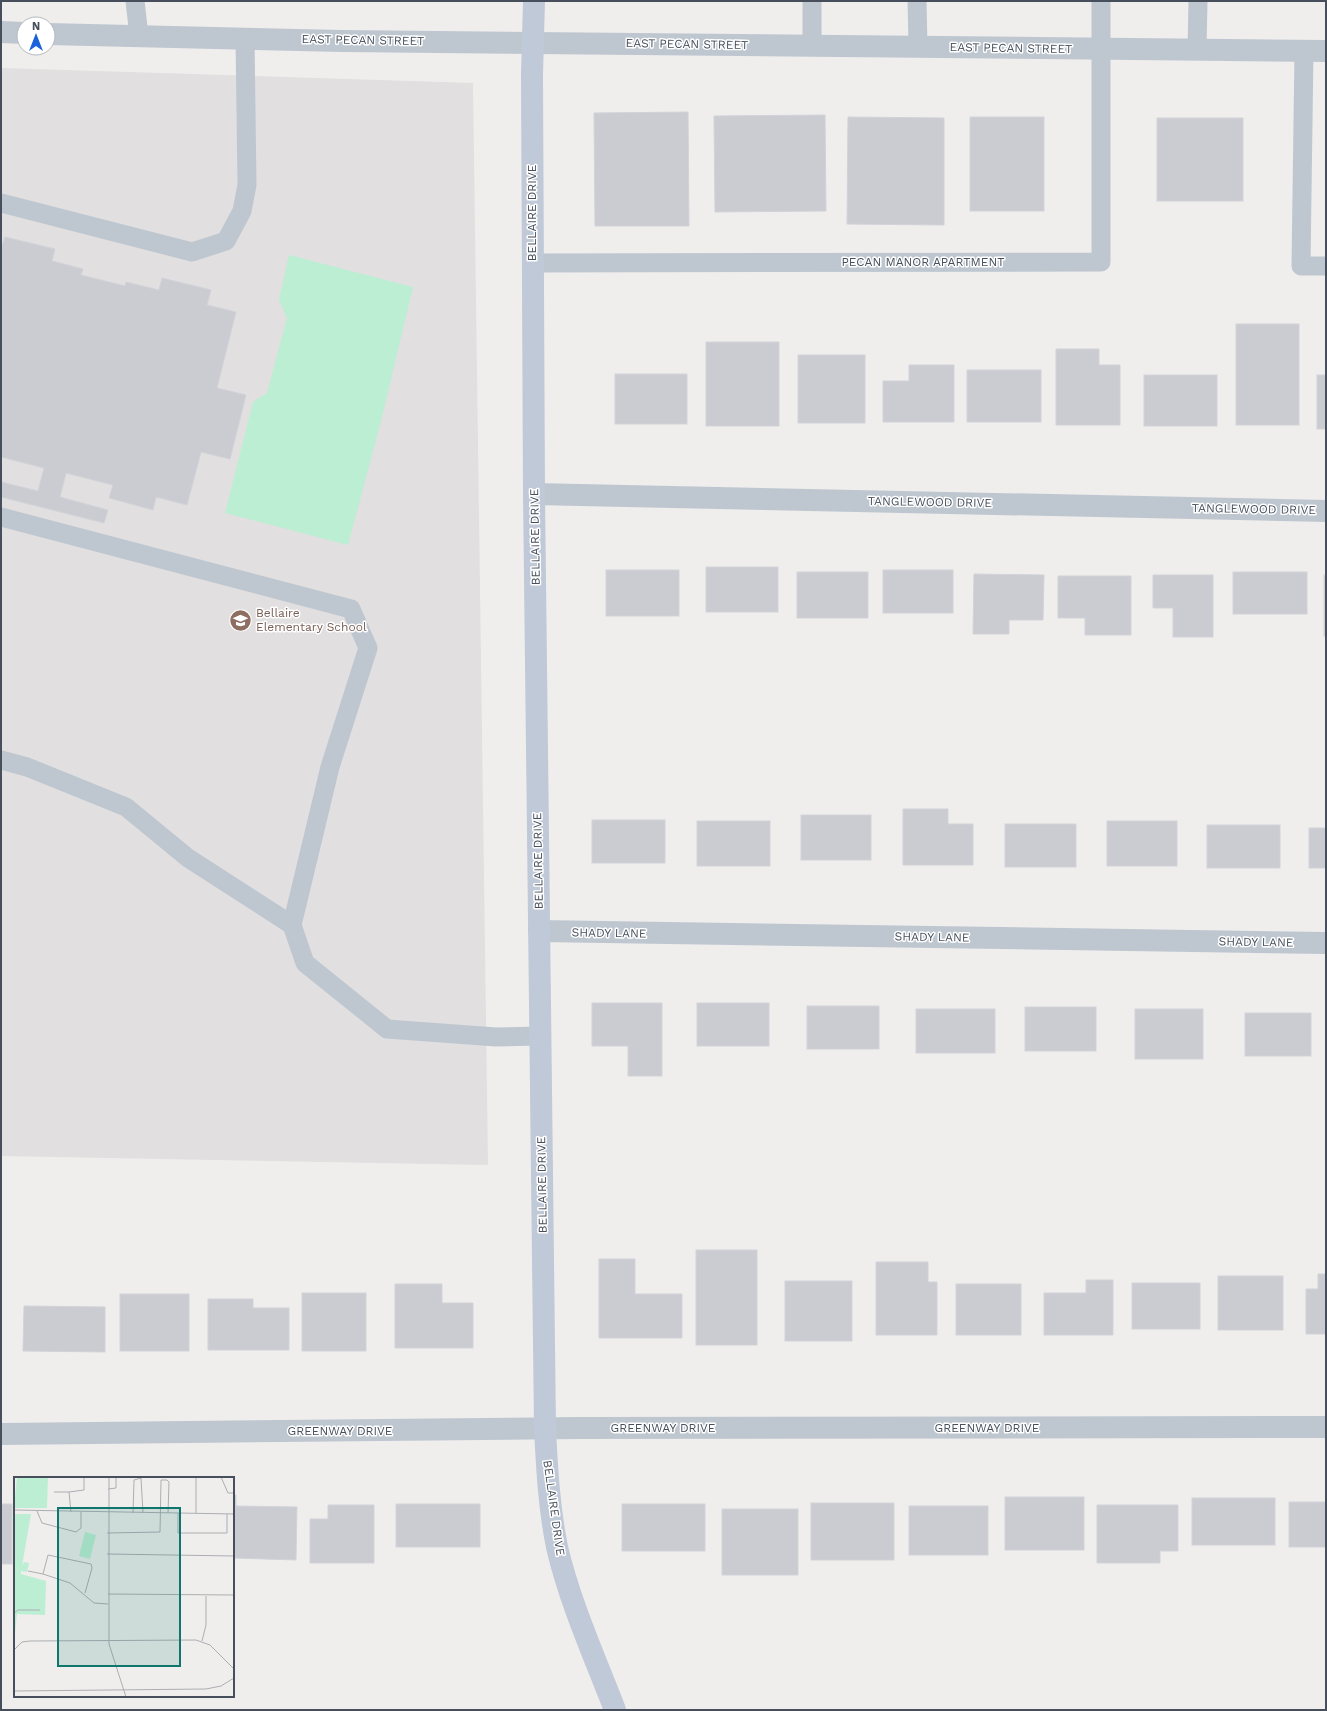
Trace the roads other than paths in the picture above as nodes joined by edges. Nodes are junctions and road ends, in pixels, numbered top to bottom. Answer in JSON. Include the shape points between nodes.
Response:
{"nodes":[{"id":1,"x":135,"y":1,"type":"edge"},
{"id":2,"x":534,"y":1,"type":"edge"},
{"id":3,"x":812,"y":1,"type":"edge"},
{"id":4,"x":917,"y":1,"type":"edge"},
{"id":5,"x":1101,"y":1,"type":"edge"},
{"id":6,"x":1198,"y":1,"type":"edge"},
{"id":7,"x":1,"y":32,"type":"edge"},
{"id":8,"x":16,"y":33,"type":"edge"},
{"id":9,"x":56,"y":34,"type":"edge"},
{"id":10,"x":139,"y":36,"type":"junction"},
{"id":11,"x":245,"y":38,"type":"junction"},
{"id":12,"x":532,"y":42,"type":"junction"},
{"id":13,"x":812,"y":45,"type":"junction"},
{"id":14,"x":918,"y":46,"type":"junction"},
{"id":15,"x":1101,"y":48,"type":"junction"},
{"id":16,"x":1197,"y":50,"type":"junction"},
{"id":17,"x":1304,"y":51,"type":"junction"},
{"id":18,"x":1326,"y":51,"type":"edge"},
{"id":19,"x":1,"y":203,"type":"edge"},
{"id":20,"x":533,"y":263,"type":"junction"},
{"id":21,"x":1326,"y":266,"type":"edge"},
{"id":22,"x":534,"y":494,"type":"junction"},
{"id":23,"x":1326,"y":511,"type":"edge"},
{"id":24,"x":1,"y":517,"type":"edge"},
{"id":25,"x":1,"y":760,"type":"edge"},
{"id":26,"x":292,"y":924,"type":"junction"},
{"id":27,"x":539,"y":931,"type":"junction"},
{"id":28,"x":1326,"y":943,"type":"edge"},
{"id":29,"x":540,"y":1036,"type":"junction"},
{"id":30,"x":1326,"y":1427,"type":"edge"},
{"id":31,"x":545,"y":1429,"type":"junction"},
{"id":32,"x":1,"y":1434,"type":"edge"},
{"id":33,"x":615,"y":1710,"type":"edge"}],
"edges":[{"from":1,"to":10,"type":"lane"},
{"from":2,"to":12,"type":"street","name":"BELLAIRE DRIVE"},
{"from":3,"to":13,"type":"lane"},
{"from":4,"to":14,"type":"lane"},
{"from":5,"to":15,"type":"lane"},
{"from":6,"to":16,"type":"lane"},
{"from":7,"to":8,"type":"street"},
{"from":9,"to":10,"type":"street","name":"EAST PECAN STREET"},
{"from":10,"to":11,"type":"street","name":"EAST PECAN STREET"},
{"from":11,"to":12,"type":"street","name":"EAST PECAN STREET"},
{"from":11,"to":19,"type":"lane","via":[[247,185],[242,211],[226,241],[192,252]]},
{"from":12,"to":13,"type":"street","name":"EAST PECAN STREET"},
{"from":12,"to":20,"type":"street","name":"BELLAIRE DRIVE"},
{"from":13,"to":14,"type":"street","name":"EAST PECAN STREET"},
{"from":14,"to":15,"type":"street","name":"EAST PECAN STREET"},
{"from":15,"to":16,"type":"street","name":"EAST PECAN STREET"},
{"from":15,"to":20,"type":"lane","name":"PECAN MANOR APARTMENT","via":[[1101,262]]},
{"from":16,"to":17,"type":"street","name":"EAST PECAN STREET"},
{"from":17,"to":18,"type":"street","name":"EAST PECAN STREET"},
{"from":17,"to":21,"type":"lane","via":[[1301,266]]},
{"from":20,"to":22,"type":"street","name":"BELLAIRE DRIVE"},
{"from":22,"to":23,"type":"street","name":"TANGLEWOOD DRIVE"},
{"from":22,"to":27,"type":"street","name":"BELLAIRE DRIVE"},
{"from":24,"to":26,"type":"lane","via":[[351,609],[368,648],[330,767]]},
{"from":25,"to":26,"type":"lane","via":[[27,767],[126,807],[188,858]]},
{"from":26,"to":29,"type":"lane","via":[[305,963],[387,1029],[496,1037]]},
{"from":27,"to":28,"type":"street","name":"SHADY LANE"},
{"from":27,"to":29,"type":"street","name":"BELLAIRE DRIVE"},
{"from":29,"to":31,"type":"street","name":"BELLAIRE DRIVE"},
{"from":30,"to":31,"type":"street","name":"GREENWAY DRIVE"},
{"from":31,"to":32,"type":"street","name":"GREENWAY DRIVE"},
{"from":31,"to":33,"type":"street","name":"BELLAIRE DRIVE","via":[[547,1478],[557,1547],[573,1598]]}]}
